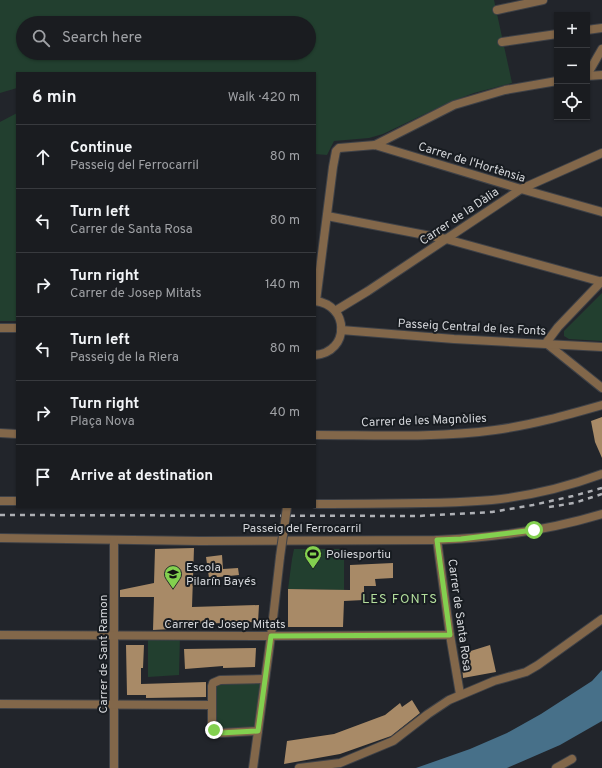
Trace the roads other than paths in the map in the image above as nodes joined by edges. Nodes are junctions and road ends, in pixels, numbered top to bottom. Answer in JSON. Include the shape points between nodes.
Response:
{"nodes":[{"id":1,"x":543,"y":0,"type":"edge"},
{"id":2,"x":498,"y":10,"type":"dead end"},
{"id":3,"x":602,"y":28,"type":"edge"},
{"id":4,"x":590,"y":30,"type":"edge"},
{"id":5,"x":554,"y":34,"type":"edge"},
{"id":6,"x":502,"y":42,"type":"dead end"},
{"id":7,"x":602,"y":49,"type":"edge"},
{"id":8,"x":590,"y":71,"type":"edge"},
{"id":9,"x":602,"y":75,"type":"edge"},
{"id":10,"x":590,"y":76,"type":"edge"},
{"id":11,"x":554,"y":82,"type":"edge"},
{"id":12,"x":375,"y":145,"type":"junction"},
{"id":13,"x":602,"y":153,"type":"edge"},
{"id":14,"x":521,"y":189,"type":"junction"},
{"id":15,"x":602,"y":212,"type":"edge"},
{"id":16,"x":327,"y":216,"type":"junction"},
{"id":17,"x":446,"y":239,"type":"junction"},
{"id":18,"x":602,"y":281,"type":"edge"},
{"id":19,"x":316,"y":301,"type":"edge"},
{"id":20,"x":335,"y":311,"type":"junction"},
{"id":21,"x":0,"y":328,"type":"edge"},
{"id":22,"x":16,"y":328,"type":"edge"},
{"id":23,"x":341,"y":330,"type":"junction"},
{"id":24,"x":546,"y":343,"type":"junction"},
{"id":25,"x":602,"y":347,"type":"edge"},
{"id":26,"x":316,"y":355,"type":"edge"},
{"id":27,"x":602,"y":388,"type":"edge"},
{"id":28,"x":602,"y":405,"type":"edge"},
{"id":29,"x":0,"y":433,"type":"edge"},
{"id":30,"x":16,"y":434,"type":"edge"},
{"id":31,"x":316,"y":435,"type":"edge"},
{"id":32,"x":602,"y":474,"type":"edge"},
{"id":33,"x":0,"y":501,"type":"edge"},
{"id":34,"x":16,"y":501,"type":"edge"},
{"id":35,"x":316,"y":504,"type":"edge"},
{"id":36,"x":287,"y":508,"type":"edge"},
{"id":37,"x":602,"y":514,"type":"edge"},
{"id":38,"x":0,"y":538,"type":"edge"},
{"id":39,"x":114,"y":540,"type":"junction"},
{"id":40,"x":437,"y":540,"type":"junction"},
{"id":41,"x":602,"y":618,"type":"edge"},
{"id":42,"x":0,"y":634,"type":"edge"},
{"id":43,"x":115,"y":635,"type":"junction"},
{"id":44,"x":450,"y":635,"type":"junction"},
{"id":45,"x":271,"y":636,"type":"junction"},
{"id":46,"x":265,"y":679,"type":"junction"},
{"id":47,"x":460,"y":694,"type":"junction"},
{"id":48,"x":0,"y":704,"type":"edge"},
{"id":49,"x":115,"y":704,"type":"junction"},
{"id":50,"x":212,"y":705,"type":"junction"},
{"id":51,"x":258,"y":731,"type":"junction"},
{"id":52,"x":572,"y":759,"type":"dead end"},
{"id":53,"x":114,"y":768,"type":"edge"},
{"id":54,"x":253,"y":768,"type":"edge"},
{"id":55,"x":299,"y":768,"type":"edge"},
{"id":56,"x":556,"y":768,"type":"edge"}],
"edges":[{"from":1,"to":2,"type":"street"},
{"from":3,"to":4,"type":"street"},
{"from":5,"to":6,"type":"street"},
{"from":7,"to":8,"type":"street"},
{"from":9,"to":10,"type":"street"},
{"from":11,"to":12,"type":"street","via":[[505,90],[454,105]]},
{"from":12,"to":14,"type":"street","name":"Carrer de l'Hortènsia"},
{"from":12,"to":16,"type":"street","name":"Carrer de l'Hortènsia","via":[[339,148],[336,151]]},
{"from":13,"to":14,"type":"street","name":"Carrer de la Dàlia"},
{"from":14,"to":15,"type":"street","name":"Carrer de l'Hortènsia"},
{"from":14,"to":17,"type":"street","name":"Carrer de la Dàlia"},
{"from":16,"to":17,"type":"street"},
{"from":16,"to":19,"type":"street"},
{"from":17,"to":18,"type":"street"},
{"from":17,"to":20,"type":"street","name":"Carrer de la Dàlia"},
{"from":18,"to":24,"type":"street"},
{"from":19,"to":20,"type":"street","via":[[328,305]]},
{"from":20,"to":23,"type":"street"},
{"from":21,"to":22,"type":"street"},
{"from":23,"to":24,"type":"street","name":"Passeig Central de les Fonts"},
{"from":23,"to":26,"type":"street","via":[[332,349]]},
{"from":24,"to":25,"type":"street","name":"Passeig Central de les Fonts"},
{"from":24,"to":27,"type":"street"},
{"from":28,"to":31,"type":"street","name":"Carrer de les Magnòlies","via":[[542,422],[495,430],[421,435]]},
{"from":29,"to":30,"type":"street"},
{"from":32,"to":35,"type":"street","name":"Passeig del Ferrocarril","via":[[540,492],[493,499]]},
{"from":33,"to":34,"type":"street"},
{"from":36,"to":45,"type":"street","bridge":true},
{"from":37,"to":40,"type":"street","name":"Passeig del Ferrocarril","via":[[534,530]]},
{"from":38,"to":39,"type":"street","name":"Passeig del Ferrocarril"},
{"from":39,"to":40,"type":"street","name":"Passeig del Ferrocarril"},
{"from":39,"to":43,"type":"street","name":"Carrer de Sant Ramon"},
{"from":40,"to":44,"type":"street","name":"Carrer de Santa Rosa"},
{"from":41,"to":47,"type":"street","via":[[526,672]]},
{"from":42,"to":43,"type":"street","name":"Carrer de Josep Mitats"},
{"from":43,"to":45,"type":"street","name":"Carrer de Josep Mitats"},
{"from":43,"to":49,"type":"street","name":"Carrer de Sant Ramon"},
{"from":44,"to":45,"type":"street","name":"Carrer de Josep Mitats"},
{"from":44,"to":47,"type":"street","name":"Carrer de Santa Rosa"},
{"from":45,"to":46,"type":"street"},
{"from":46,"to":50,"type":"street","via":[[216,681],[212,686]]},
{"from":46,"to":51,"type":"street"},
{"from":47,"to":55,"type":"street","via":[[440,705],[393,741],[347,761]]},
{"from":48,"to":49,"type":"street"},
{"from":49,"to":50,"type":"street"},
{"from":49,"to":53,"type":"street","name":"Carrer de Sant Ramon"},
{"from":50,"to":51,"type":"street","via":[[212,726],[217,732]]},
{"from":51,"to":54,"type":"street"},
{"from":52,"to":56,"type":"street"}]}
